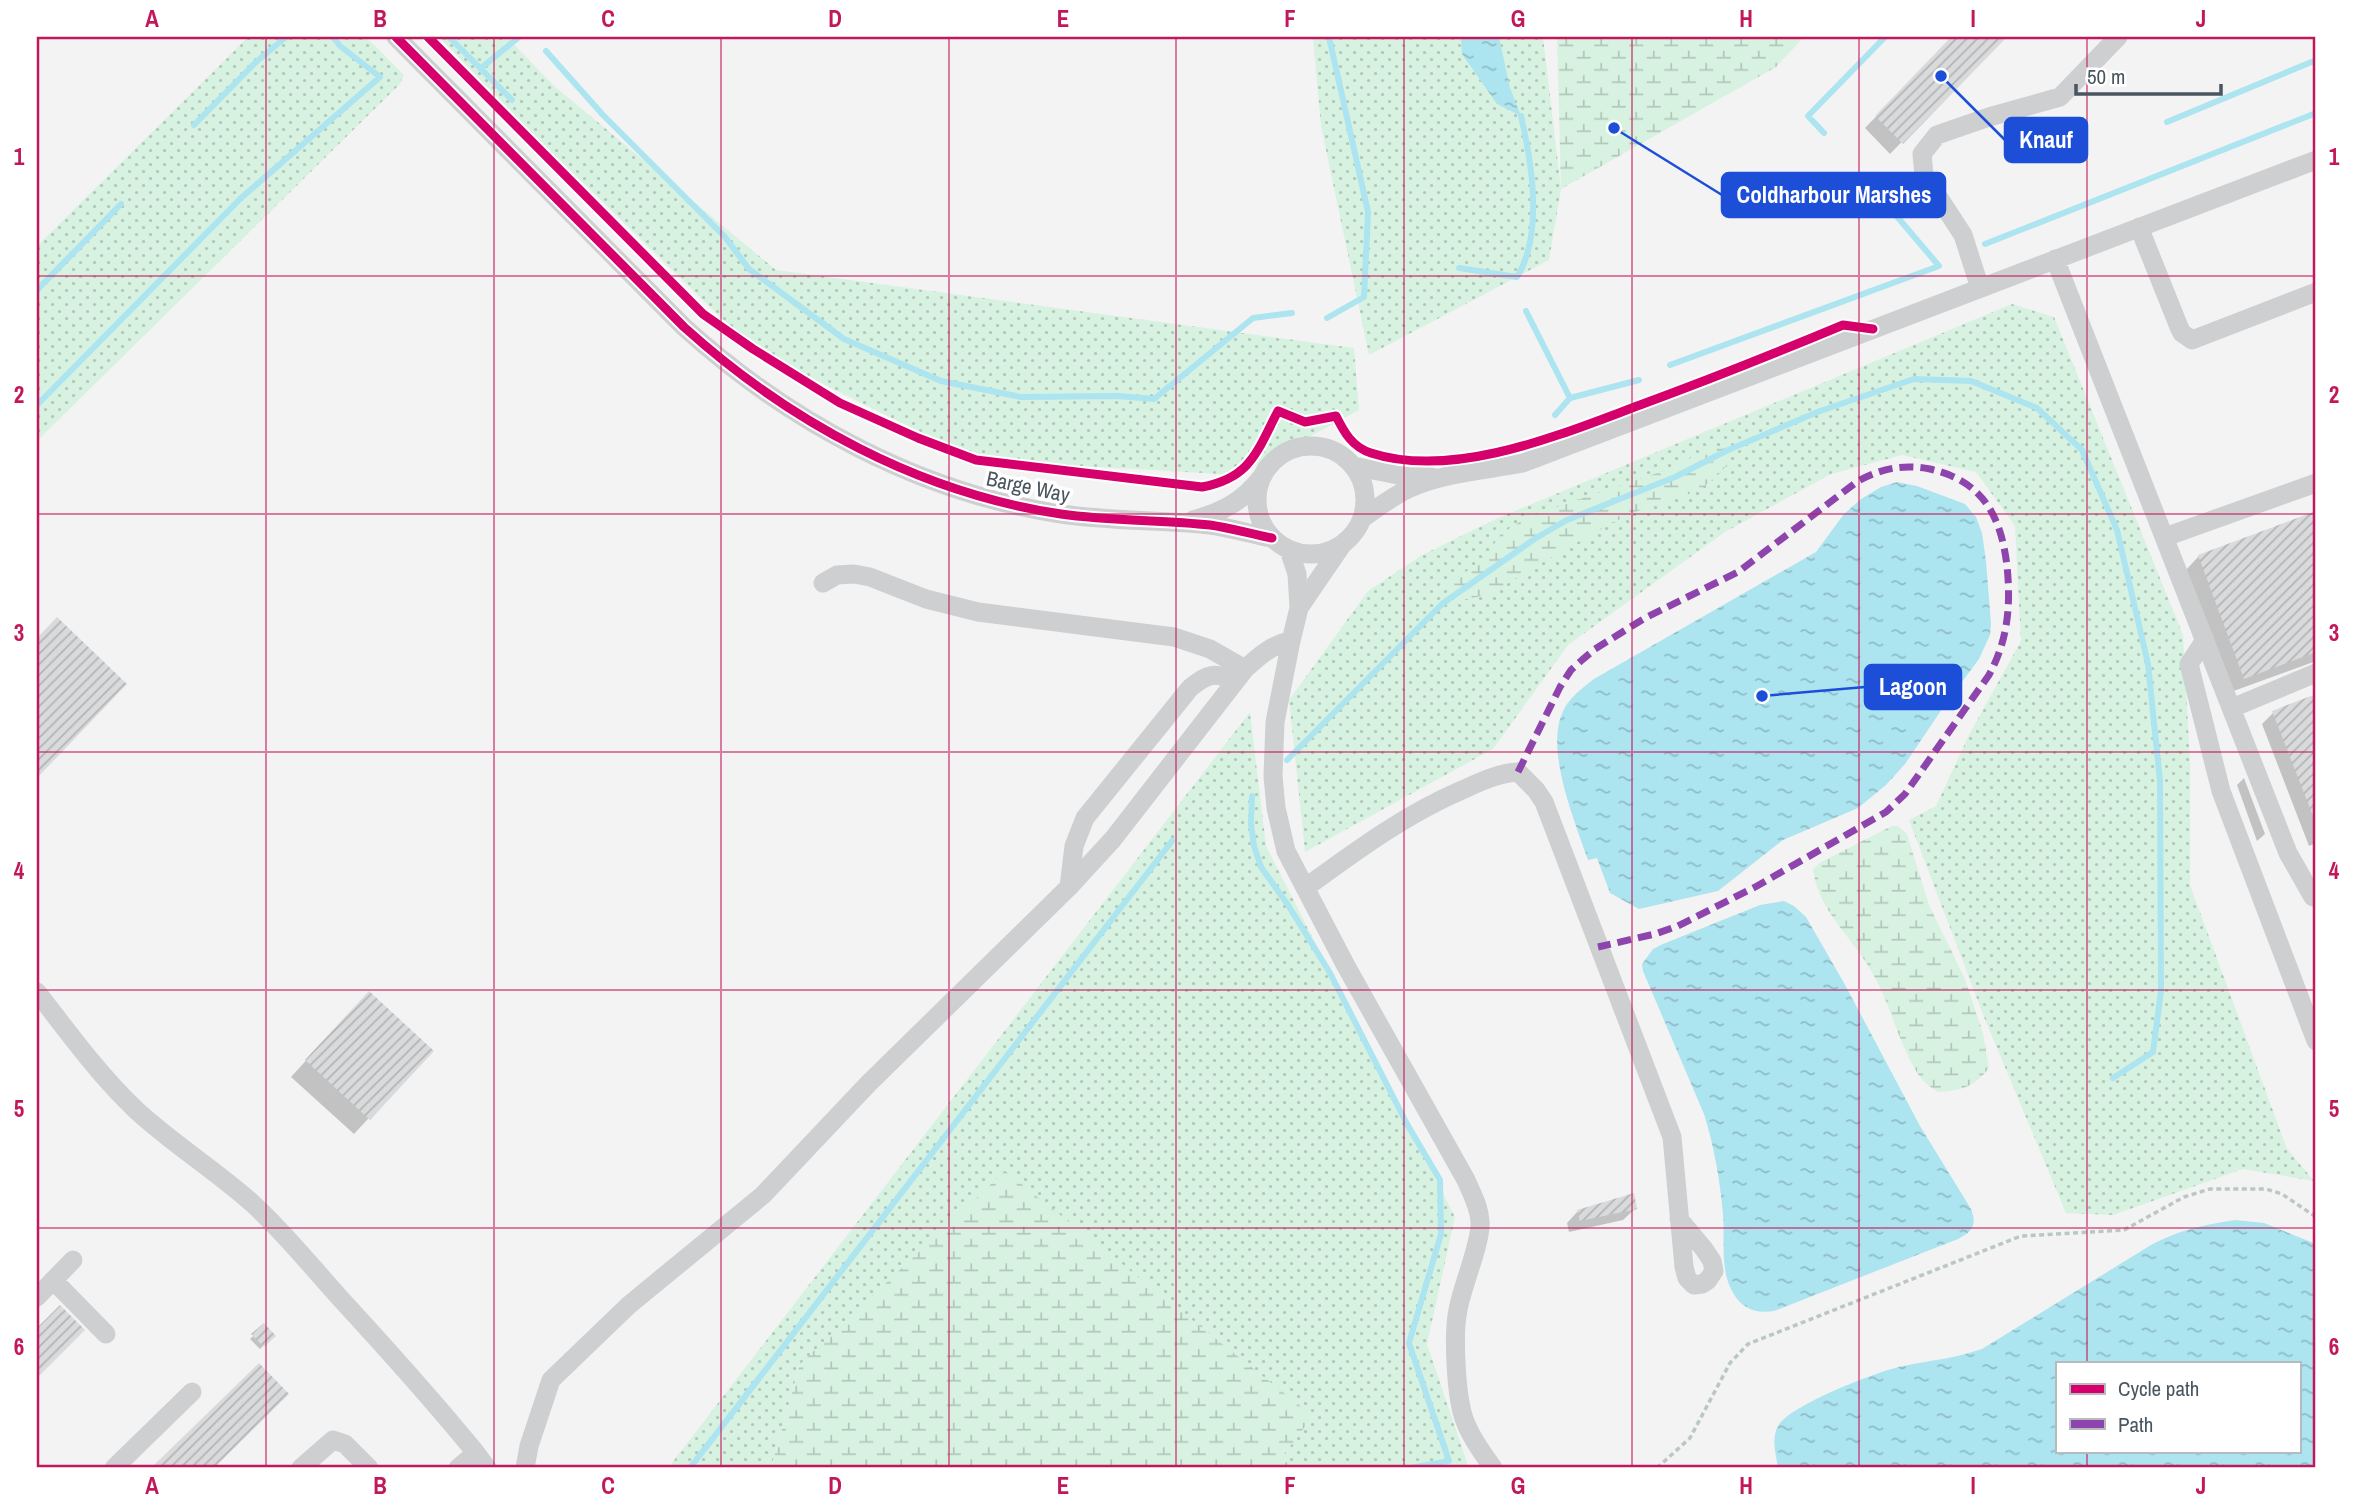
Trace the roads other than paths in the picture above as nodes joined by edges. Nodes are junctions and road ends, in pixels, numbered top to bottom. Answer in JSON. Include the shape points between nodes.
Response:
{"nodes":[{"id":1,"x":396,"y":37,"type":"edge"},
{"id":2,"x":2118,"y":37,"type":"edge"},
{"id":3,"x":2316,"y":160,"type":"edge"},
{"id":4,"x":2139,"y":227,"type":"junction"},
{"id":5,"x":2055,"y":259,"type":"junction"},
{"id":6,"x":1980,"y":288,"type":"junction"},
{"id":7,"x":2316,"y":292,"type":"edge"},
{"id":8,"x":1353,"y":466,"type":"junction"},
{"id":9,"x":1264,"y":474,"type":"junction"},
{"id":10,"x":1443,"y":478,"type":"junction"},
{"id":11,"x":2316,"y":483,"type":"edge"},
{"id":12,"x":1363,"y":518,"type":"junction"},
{"id":13,"x":1182,"y":523,"type":"junction"},
{"id":14,"x":2165,"y":537,"type":"junction"},
{"id":15,"x":1272,"y":538,"type":"junction"},
{"id":16,"x":1342,"y":545,"type":"junction"},
{"id":17,"x":1289,"y":550,"type":"junction"},
{"id":18,"x":823,"y":583,"type":"dead end"},
{"id":19,"x":1299,"y":608,"type":"junction"},
{"id":20,"x":2205,"y":640,"type":"junction"},
{"id":21,"x":1291,"y":641,"type":"junction"},
{"id":22,"x":2316,"y":673,"type":"edge"},
{"id":23,"x":1240,"y":675,"type":"junction"},
{"id":24,"x":2232,"y":708,"type":"junction"},
{"id":25,"x":1069,"y":887,"type":"junction"},
{"id":26,"x":1305,"y":888,"type":"junction"},
{"id":27,"x":2315,"y":899,"type":"edge"},
{"id":28,"x":37,"y":992,"type":"edge"},
{"id":29,"x":2316,"y":1041,"type":"edge"},
{"id":30,"x":1679,"y":1219,"type":"dead end"},
{"id":31,"x":73,"y":1260,"type":"dead end"},
{"id":32,"x":53,"y":1280,"type":"junction"},
{"id":33,"x":37,"y":1297,"type":"edge"},
{"id":34,"x":106,"y":1334,"type":"dead end"},
{"id":35,"x":192,"y":1392,"type":"dead end"},
{"id":36,"x":482,"y":1461,"type":"edge"},
{"id":37,"x":114,"y":1468,"type":"edge"},
{"id":38,"x":301,"y":1468,"type":"edge"},
{"id":39,"x":369,"y":1468,"type":"edge"},
{"id":40,"x":458,"y":1468,"type":"edge"},
{"id":41,"x":525,"y":1468,"type":"edge"},
{"id":42,"x":1493,"y":1468,"type":"edge"}],
"edges":[{"from":1,"to":13,"type":"street","name":"Barge Way","via":[[684,327],[734,371],[787,407],[915,473],[994,500],[1107,520]]},
{"from":2,"to":6,"type":"street","via":[[2060,97],[1937,135],[1922,154],[1924,174],[1963,235]]},
{"from":3,"to":4,"type":"street"},
{"from":4,"to":5,"type":"street"},
{"from":4,"to":7,"type":"street","via":[[2179,327],[2192,340]]},
{"from":5,"to":6,"type":"street"},
{"from":5,"to":14,"type":"street"},
{"from":6,"to":10,"type":"street","via":[[1523,463]]},
{"from":8,"to":9,"type":"street","via":[[1336,452],[1304,446],[1281,456]]},
{"from":8,"to":10,"type":"street"},
{"from":8,"to":12,"type":"street","via":[[1366,500]]},
{"from":9,"to":13,"type":"street","name":"Barge Way","via":[[1238,502]]},
{"from":9,"to":15,"type":"street","via":[[1258,507]]},
{"from":10,"to":12,"type":"street","via":[[1412,487]]},
{"from":11,"to":14,"type":"street"},
{"from":12,"to":16,"type":"street"},
{"from":13,"to":15,"type":"street","name":"Barge Way"},
{"from":14,"to":20,"type":"street"},
{"from":15,"to":17,"type":"street"},
{"from":16,"to":17,"type":"street","via":[[1307,555]]},
{"from":16,"to":19,"type":"street"},
{"from":17,"to":19,"type":"street","via":[[1297,574]]},
{"from":18,"to":23,"type":"street","via":[[837,575],[854,574],[978,612],[1174,637],[1210,649]]},
{"from":19,"to":21,"type":"street"},
{"from":20,"to":24,"type":"street"},
{"from":20,"to":29,"type":"street","via":[[2189,664],[2221,790]]},
{"from":21,"to":23,"type":"street","via":[[1266,651]]},
{"from":21,"to":26,"type":"street","via":[[1275,722],[1273,776],[1280,836]]},
{"from":22,"to":24,"type":"street"},
{"from":23,"to":25,"type":"street","via":[[1114,839]]},
{"from":23,"to":25,"type":"street","via":[[1212,674],[1198,681],[1107,788],[1079,830]]},
{"from":24,"to":27,"type":"street","via":[[2288,853]]},
{"from":25,"to":41,"type":"street","via":[[868,1084],[763,1195],[629,1305],[551,1380]]},
{"from":26,"to":30,"type":"street","via":[[1380,833],[1437,800],[1504,773],[1518,772],[1529,781],[1544,803],[1672,1137]]},
{"from":26,"to":42,"type":"street","via":[[1477,1206],[1478,1238],[1457,1311],[1458,1372],[1469,1431]]},
{"from":28,"to":36,"type":"street","via":[[135,1109],[219,1175],[281,1232]]},
{"from":31,"to":32,"type":"street"},
{"from":32,"to":33,"type":"street"},
{"from":32,"to":34,"type":"street"},
{"from":35,"to":37,"type":"street"},
{"from":36,"to":40,"type":"street"},
{"from":38,"to":39,"type":"street","via":[[333,1440],[345,1444]]}]}
